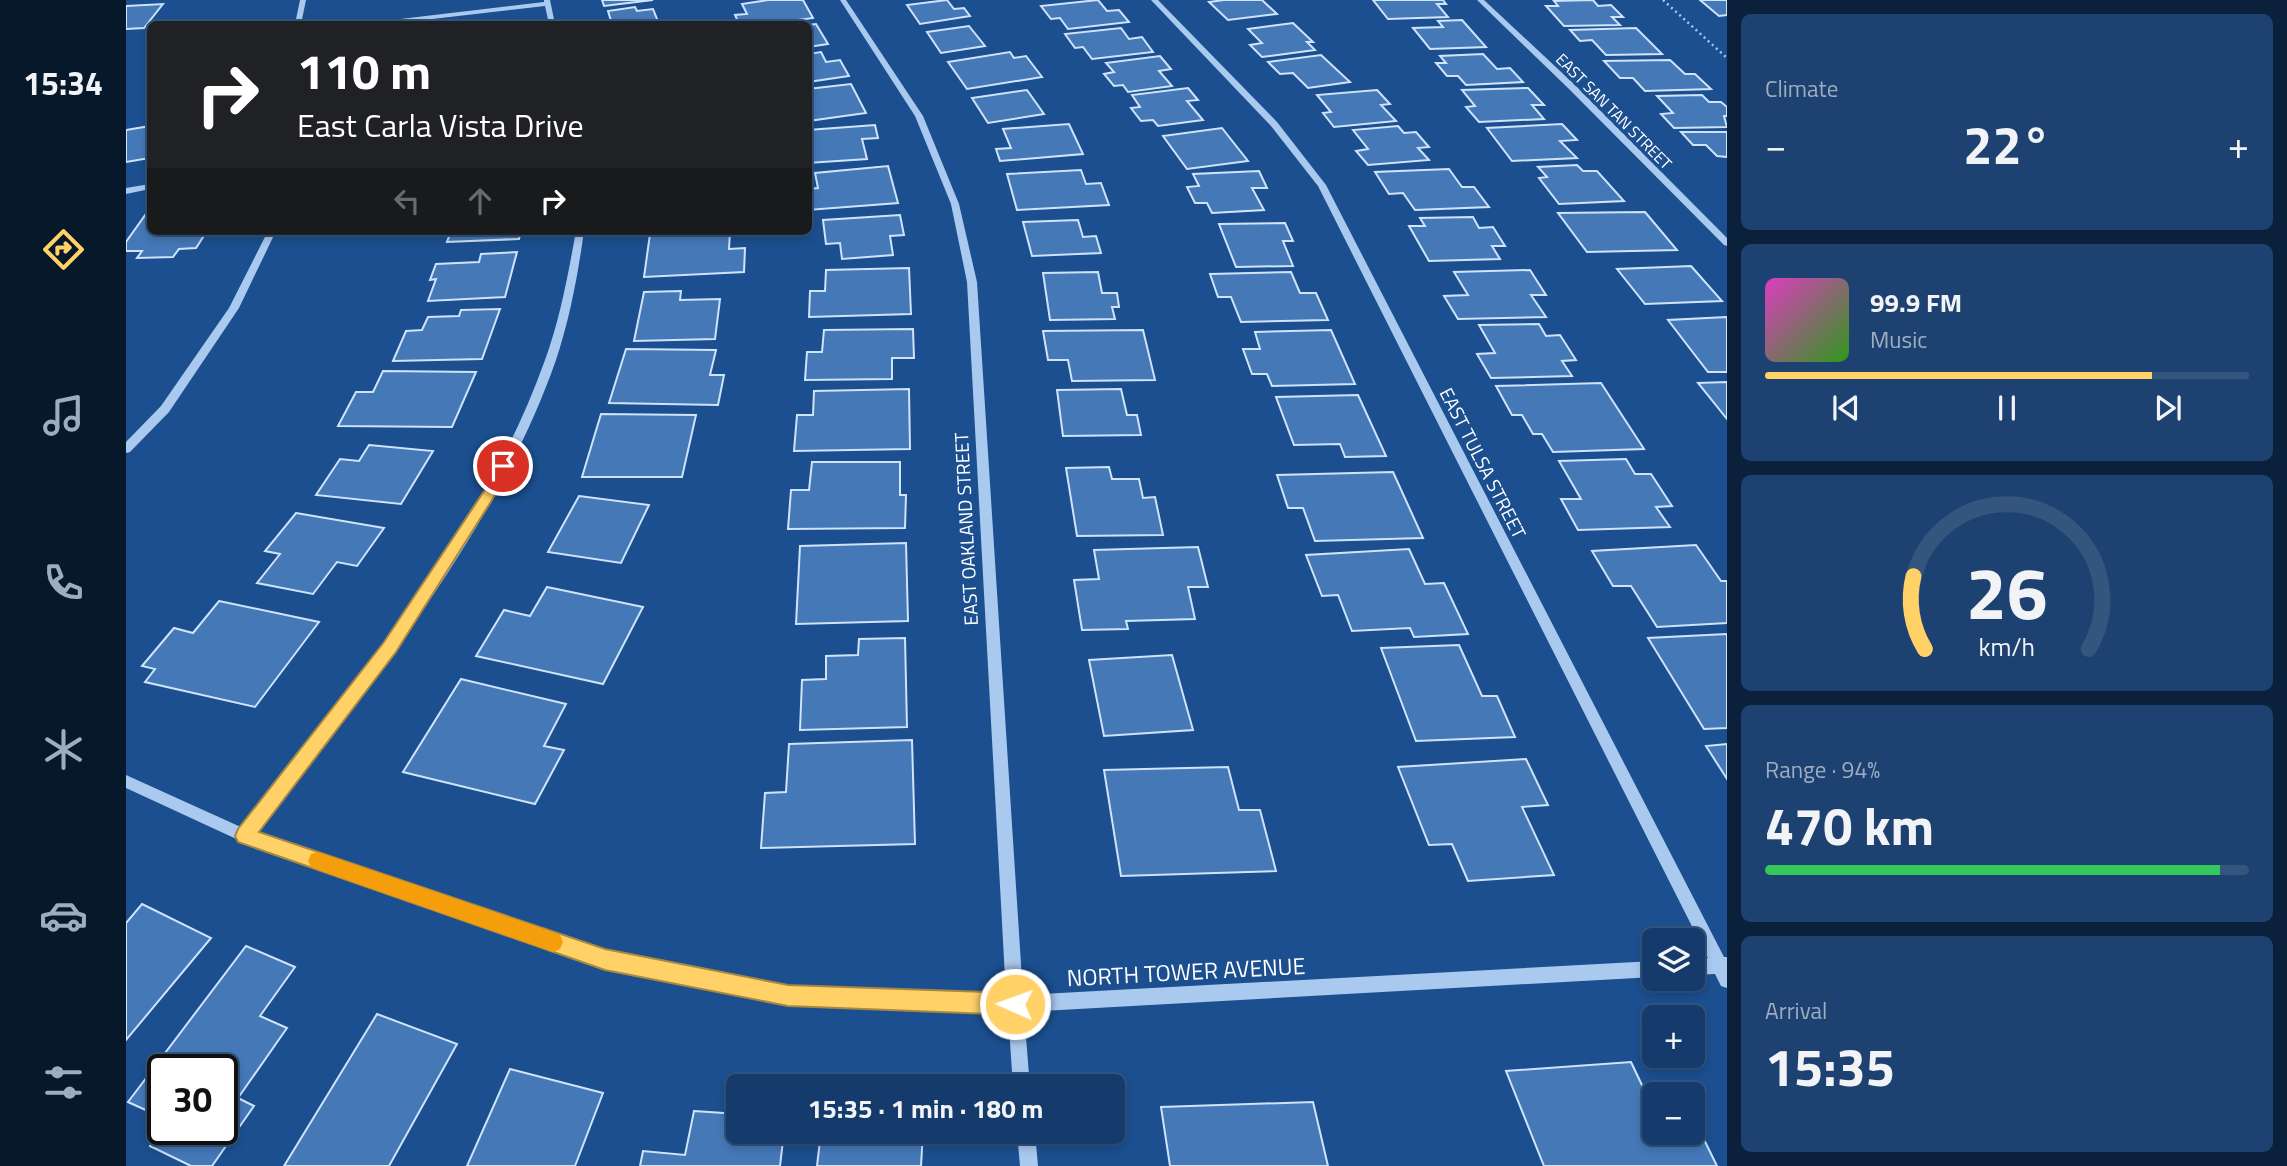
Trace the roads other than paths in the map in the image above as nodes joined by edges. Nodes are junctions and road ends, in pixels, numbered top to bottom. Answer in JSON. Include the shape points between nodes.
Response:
{"nodes":[{"id":1,"x":303,"y":0,"type":"edge"},
{"id":2,"x":843,"y":0,"type":"edge"},
{"id":3,"x":1154,"y":0,"type":"edge"},
{"id":4,"x":1480,"y":0,"type":"edge"},
{"id":5,"x":547,"y":2,"type":"edge"},
{"id":6,"x":299,"y":21,"type":"edge"},
{"id":7,"x":398,"y":21,"type":"edge"},
{"id":8,"x":551,"y":21,"type":"edge"},
{"id":9,"x":147,"y":188,"type":"edge"},
{"id":10,"x":126,"y":191,"type":"edge"},
{"id":11,"x":270,"y":235,"type":"edge"},
{"id":12,"x":579,"y":235,"type":"edge"},
{"id":13,"x":1727,"y":243,"type":"edge"},
{"id":14,"x":126,"y":449,"type":"edge"},
{"id":15,"x":126,"y":781,"type":"edge"},
{"id":16,"x":245,"y":836,"type":"junction"},
{"id":17,"x":1705,"y":968,"type":"edge"},
{"id":18,"x":1642,"y":970,"type":"edge"},
{"id":19,"x":1725,"y":970,"type":"edge"},
{"id":20,"x":1015,"y":1004,"type":"junction"},
{"id":21,"x":1021,"y":1074,"type":"edge"},
{"id":22,"x":1027,"y":1144,"type":"edge"},
{"id":23,"x":1030,"y":1166,"type":"edge"}],
"edges":[{"from":1,"to":6,"type":"street"},
{"from":2,"to":20,"type":"street","name":"EAST OAKLAND STREET","via":[[919,116],[955,204],[972,282]]},
{"from":3,"to":19,"type":"street","name":"EAST TULSA STREET","via":[[1274,124],[1322,185]]},
{"from":4,"to":13,"type":"street","name":"EAST SAN TAN STREET"},
{"from":5,"to":7,"type":"street"},
{"from":5,"to":8,"type":"street"},
{"from":9,"to":10,"type":"street"},
{"from":11,"to":14,"type":"street","via":[[234,308],[165,409]]},
{"from":12,"to":16,"type":"street","via":[[546,374],[492,489],[390,647]]},
{"from":15,"to":16,"type":"street","name":"NORTH TOWER AVENUE"},
{"from":16,"to":20,"type":"street","name":"NORTH TOWER AVENUE","via":[[605,960],[788,996]]},
{"from":17,"to":19,"type":"street"},
{"from":18,"to":20,"type":"street","name":"NORTH TOWER AVENUE"},
{"from":20,"to":21,"type":"street","name":"EAST OAKLAND STREET"},
{"from":22,"to":23,"type":"street"}]}
